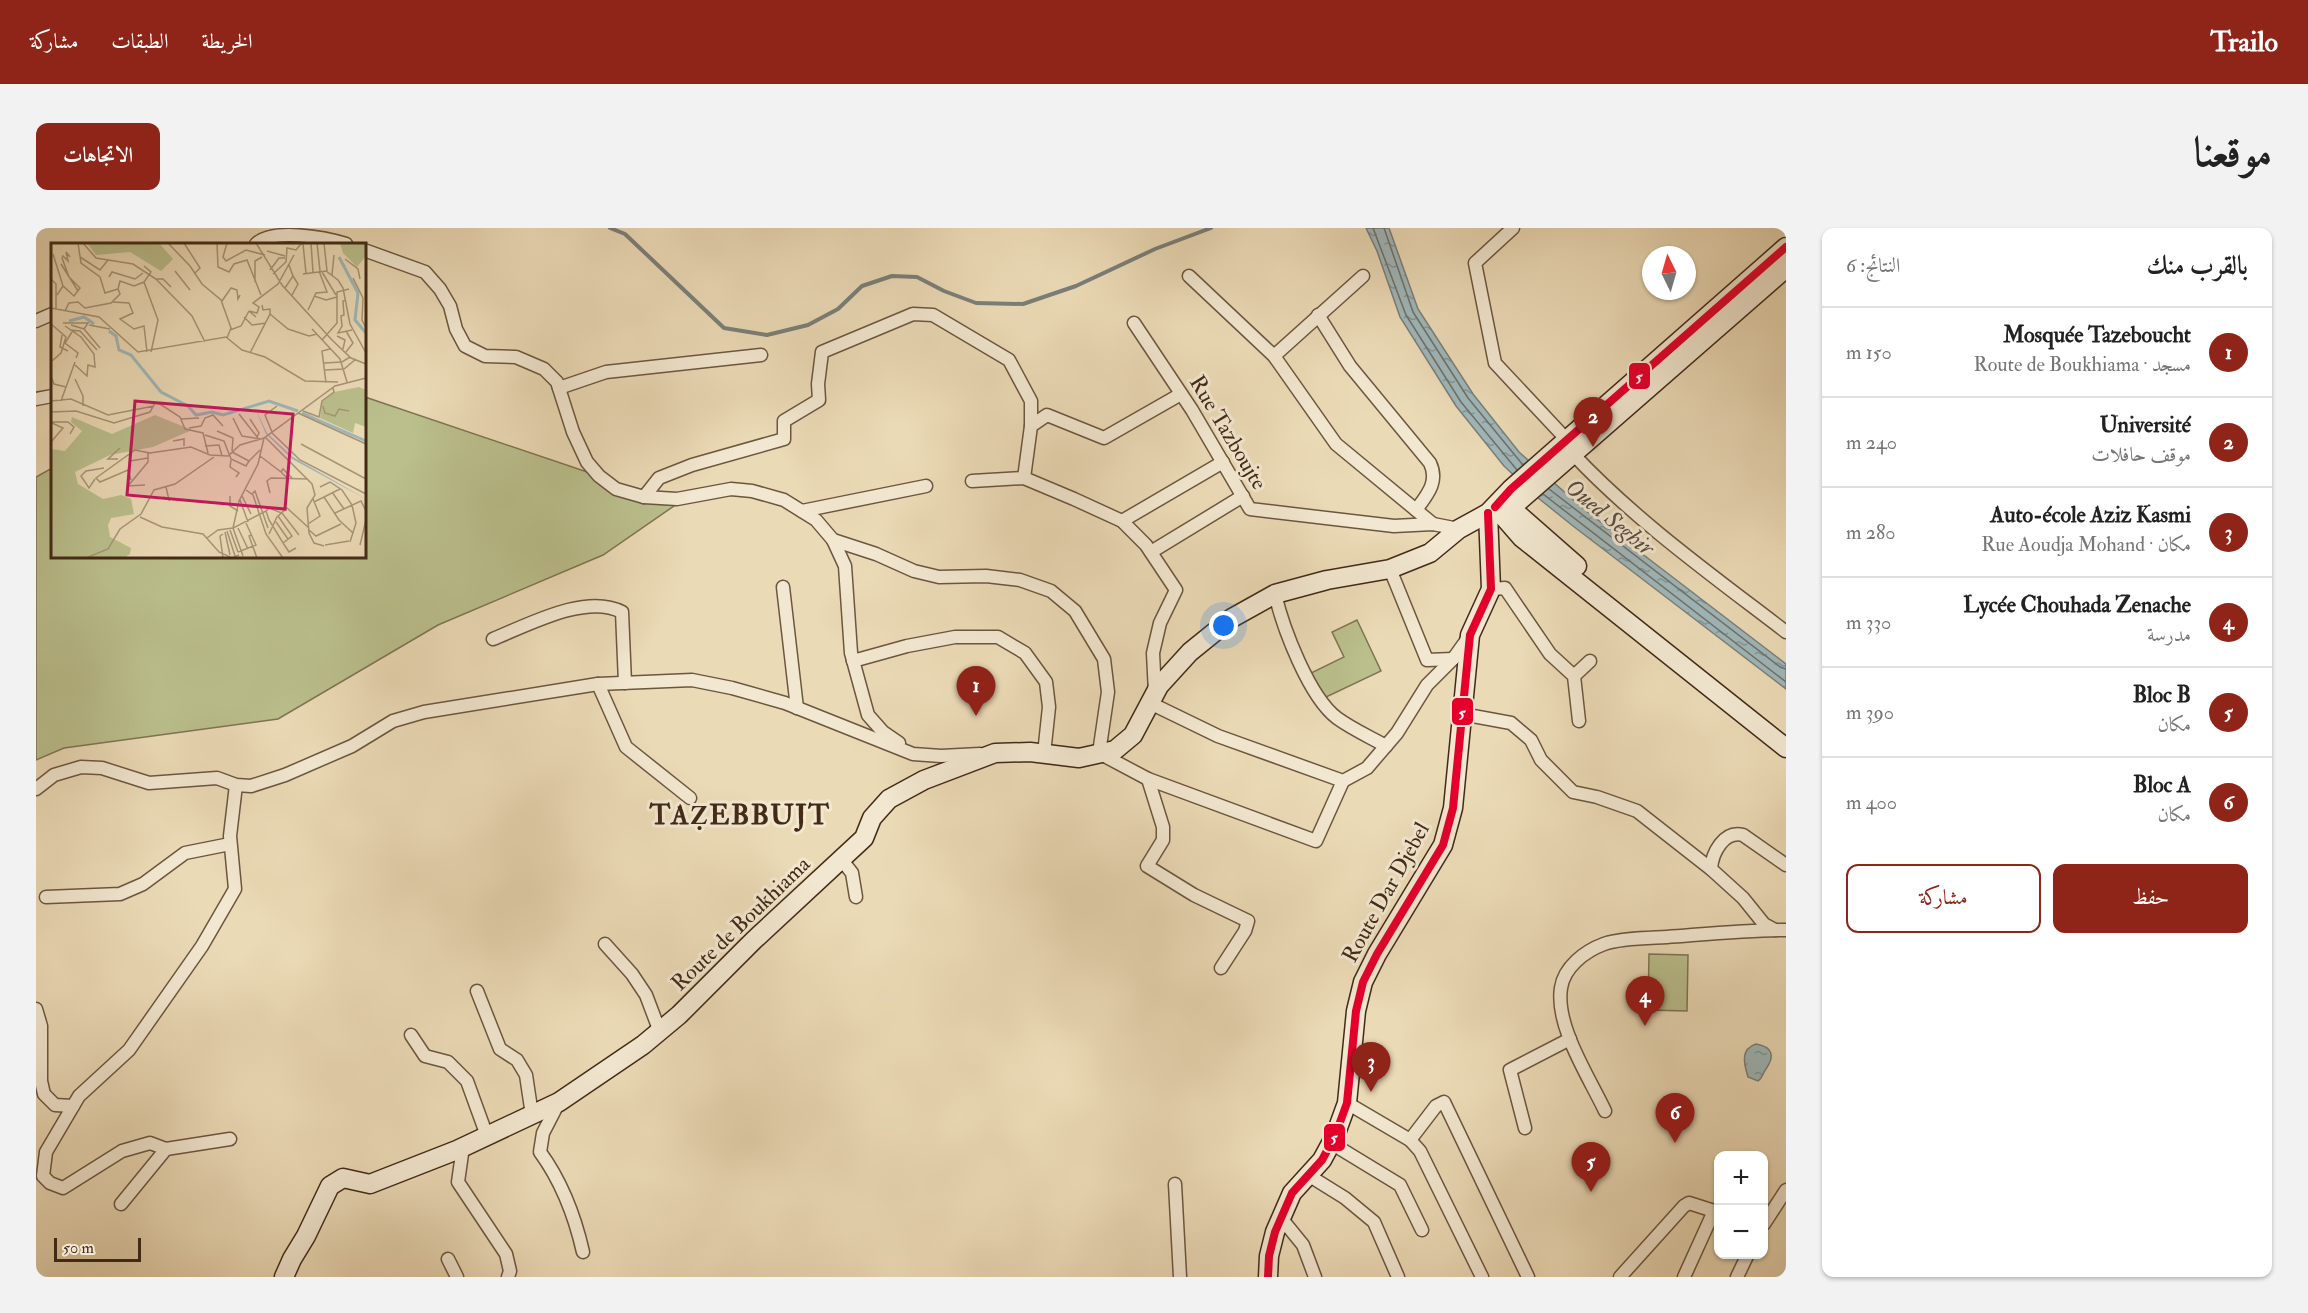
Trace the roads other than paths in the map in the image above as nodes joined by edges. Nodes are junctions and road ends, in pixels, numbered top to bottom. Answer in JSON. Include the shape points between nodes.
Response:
{"nodes":[{"id":1,"x":1513,"y":228,"type":"edge"},
{"id":2,"x":257,"y":243,"type":"edge"},
{"id":3,"x":343,"y":243,"type":"edge"},
{"id":4,"x":1786,"y":247,"type":"edge"},
{"id":5,"x":366,"y":251,"type":"edge"},
{"id":6,"x":1786,"y":268,"type":"edge"},
{"id":7,"x":1189,"y":276,"type":"dead end"},
{"id":8,"x":1362,"y":276,"type":"dead end"},
{"id":9,"x":51,"y":314,"type":"edge"},
{"id":10,"x":1318,"y":315,"type":"junction"},
{"id":11,"x":36,"y":321,"type":"edge"},
{"id":12,"x":1134,"y":323,"type":"dead end"},
{"id":13,"x":761,"y":355,"type":"dead end"},
{"id":14,"x":1274,"y":356,"type":"junction"},
{"id":15,"x":559,"y":388,"type":"junction"},
{"id":16,"x":1181,"y":393,"type":"junction"},
{"id":17,"x":51,"y":396,"type":"edge"},
{"id":18,"x":36,"y":399,"type":"edge"},
{"id":19,"x":1031,"y":401,"type":"junction"},
{"id":20,"x":1047,"y":415,"type":"junction"},
{"id":21,"x":1031,"y":426,"type":"junction"},
{"id":22,"x":1566,"y":450,"type":"junction"},
{"id":23,"x":1223,"y":462,"type":"junction"},
{"id":24,"x":1024,"y":478,"type":"junction"},
{"id":25,"x":972,"y":481,"type":"dead end"},
{"id":26,"x":926,"y":486,"type":"dead end"},
{"id":27,"x":1243,"y":496,"type":"junction"},
{"id":28,"x":644,"y":497,"type":"junction"},
{"id":29,"x":1503,"y":505,"type":"junction"},
{"id":30,"x":1416,"y":510,"type":"junction"},
{"id":31,"x":802,"y":511,"type":"junction"},
{"id":32,"x":1122,"y":521,"type":"junction"},
{"id":33,"x":1433,"y":524,"type":"junction"},
{"id":34,"x":1459,"y":529,"type":"junction"},
{"id":35,"x":833,"y":540,"type":"junction"},
{"id":36,"x":1151,"y":552,"type":"junction"},
{"id":37,"x":1390,"y":569,"type":"junction"},
{"id":38,"x":783,"y":587,"type":"dead end"},
{"id":39,"x":1491,"y":589,"type":"junction"},
{"id":40,"x":1275,"y":594,"type":"junction"},
{"id":41,"x":1786,"y":632,"type":"edge"},
{"id":42,"x":1470,"y":635,"type":"junction"},
{"id":43,"x":493,"y":639,"type":"dead end"},
{"id":44,"x":1453,"y":659,"type":"junction"},
{"id":45,"x":1590,"y":661,"type":"dead end"},
{"id":46,"x":853,"y":662,"type":"junction"},
{"id":47,"x":1574,"y":676,"type":"junction"},
{"id":48,"x":625,"y":683,"type":"junction"},
{"id":49,"x":598,"y":684,"type":"junction"},
{"id":50,"x":1153,"y":698,"type":"junction"},
{"id":51,"x":797,"y":708,"type":"junction"},
{"id":52,"x":1462,"y":714,"type":"junction"},
{"id":53,"x":1579,"y":721,"type":"dead end"},
{"id":54,"x":1786,"y":735,"type":"edge"},
{"id":55,"x":1386,"y":746,"type":"junction"},
{"id":56,"x":1786,"y":748,"type":"edge"},
{"id":57,"x":995,"y":753,"type":"junction"},
{"id":58,"x":1099,"y":753,"type":"junction"},
{"id":59,"x":913,"y":754,"type":"junction"},
{"id":60,"x":1044,"y":754,"type":"junction"},
{"id":61,"x":1148,"y":779,"type":"junction"},
{"id":62,"x":1343,"y":781,"type":"junction"},
{"id":63,"x":236,"y":785,"type":"junction"},
{"id":64,"x":36,"y":789,"type":"edge"},
{"id":65,"x":690,"y":798,"type":"dead end"},
{"id":66,"x":230,"y":844,"type":"junction"},
{"id":67,"x":841,"y":859,"type":"junction"},
{"id":68,"x":1786,"y":865,"type":"edge"},
{"id":69,"x":1711,"y":869,"type":"junction"},
{"id":70,"x":46,"y":897,"type":"dead end"},
{"id":71,"x":855,"y":897,"type":"dead end"},
{"id":72,"x":1780,"y":930,"type":"edge"},
{"id":73,"x":604,"y":944,"type":"dead end"},
{"id":74,"x":1221,"y":968,"type":"dead end"},
{"id":75,"x":477,"y":991,"type":"dead end"},
{"id":76,"x":36,"y":1009,"type":"edge"},
{"id":77,"x":660,"y":1032,"type":"junction"},
{"id":78,"x":411,"y":1035,"type":"dead end"},
{"id":79,"x":1570,"y":1039,"type":"junction"},
{"id":80,"x":39,"y":1047,"type":"edge"},
{"id":81,"x":560,"y":1102,"type":"junction"},
{"id":82,"x":1347,"y":1103,"type":"junction"},
{"id":83,"x":73,"y":1106,"type":"junction"},
{"id":84,"x":1605,"y":1111,"type":"dead end"},
{"id":85,"x":532,"y":1114,"type":"junction"},
{"id":86,"x":1525,"y":1128,"type":"dead end"},
{"id":87,"x":487,"y":1136,"type":"junction"},
{"id":88,"x":230,"y":1139,"type":"dead end"},
{"id":89,"x":1410,"y":1140,"type":"junction"},
{"id":90,"x":1331,"y":1143,"type":"junction"},
{"id":91,"x":463,"y":1147,"type":"junction"},
{"id":92,"x":166,"y":1149,"type":"junction"},
{"id":93,"x":1308,"y":1175,"type":"junction"},
{"id":94,"x":1175,"y":1184,"type":"dead end"},
{"id":95,"x":1786,"y":1190,"type":"edge"},
{"id":96,"x":121,"y":1204,"type":"dead end"},
{"id":97,"x":1714,"y":1209,"type":"edge"},
{"id":98,"x":1714,"y":1214,"type":"edge"},
{"id":99,"x":1281,"y":1218,"type":"junction"},
{"id":100,"x":1768,"y":1218,"type":"edge"},
{"id":101,"x":1422,"y":1230,"type":"dead end"},
{"id":102,"x":584,"y":1252,"type":"dead end"},
{"id":103,"x":448,"y":1259,"type":"dead end"},
{"id":104,"x":1746,"y":1259,"type":"edge"},
{"id":105,"x":1397,"y":1274,"type":"edge"},
{"id":106,"x":284,"y":1277,"type":"edge"},
{"id":107,"x":458,"y":1277,"type":"edge"},
{"id":108,"x":508,"y":1277,"type":"edge"},
{"id":109,"x":1180,"y":1277,"type":"edge"},
{"id":110,"x":1268,"y":1277,"type":"edge"},
{"id":111,"x":1316,"y":1277,"type":"edge"},
{"id":112,"x":1482,"y":1277,"type":"edge"},
{"id":113,"x":1528,"y":1277,"type":"edge"},
{"id":114,"x":1620,"y":1277,"type":"edge"},
{"id":115,"x":1684,"y":1277,"type":"edge"},
{"id":116,"x":1737,"y":1277,"type":"edge"}],
"edges":[{"from":1,"to":22,"type":"street","via":[[1475,263],[1495,363]]},
{"from":2,"to":3,"type":"street","via":[[283,231]]},
{"from":4,"to":22,"type":"street","name":"Route de Boukhiama"},
{"from":5,"to":15,"type":"street","via":[[426,272],[450,306],[465,346],[484,356],[516,357],[544,369]]},
{"from":6,"to":22,"type":"street","name":"Route de Boukhiama"},
{"from":7,"to":14,"type":"street"},
{"from":8,"to":10,"type":"street"},
{"from":9,"to":11,"type":"street"},
{"from":10,"to":14,"type":"street"},
{"from":10,"to":30,"type":"street","via":[[1350,366],[1430,463],[1433,485]]},
{"from":12,"to":16,"type":"street","name":"Rue Tazboujte"},
{"from":13,"to":15,"type":"street","via":[[606,372]]},
{"from":14,"to":30,"type":"street","via":[[1336,444]]},
{"from":15,"to":28,"type":"street","via":[[587,462],[616,489]]},
{"from":16,"to":20,"type":"street","via":[[1104,438]]},
{"from":16,"to":23,"type":"street","name":"Rue Tazboujte"},
{"from":17,"to":18,"type":"street"},
{"from":19,"to":20,"type":"street"},
{"from":19,"to":21,"type":"street"},
{"from":19,"to":28,"type":"street","via":[[1009,360],[933,315],[914,314],[822,352],[819,400],[784,421],[784,439],[659,478]]},
{"from":20,"to":21,"type":"street"},
{"from":21,"to":24,"type":"street"},
{"from":22,"to":29,"type":"street","name":"Route de Boukhiama"},
{"from":22,"to":41,"type":"street","via":[[1678,548]]},
{"from":23,"to":27,"type":"street","name":"Rue Tazboujte"},
{"from":23,"to":32,"type":"street"},
{"from":24,"to":25,"type":"street"},
{"from":24,"to":32,"type":"street"},
{"from":26,"to":31,"type":"street"},
{"from":27,"to":33,"type":"street","name":"Rue Tazboujte","via":[[1251,509],[1394,526]]},
{"from":27,"to":36,"type":"street"},
{"from":28,"to":31,"type":"street","via":[[677,499],[732,489],[784,500]]},
{"from":29,"to":34,"type":"street","name":"Route de Boukhiama"},
{"from":29,"to":39,"type":"street","name":"Route Dar Djebel"},
{"from":29,"to":54,"type":"street"},
{"from":29,"to":56,"type":"street","via":[[1522,538]]},
{"from":30,"to":33,"type":"street"},
{"from":31,"to":35,"type":"street"},
{"from":32,"to":36,"type":"street"},
{"from":33,"to":34,"type":"street","name":"Rue Tazboujte"},
{"from":34,"to":37,"type":"street","name":"Route de Boukhiama","via":[[1430,553]]},
{"from":35,"to":46,"type":"street","via":[[845,566]]},
{"from":35,"to":58,"type":"street","via":[[939,577],[997,577],[1051,591],[1075,611],[1104,659],[1108,692]]},
{"from":36,"to":50,"type":"street","via":[[1176,590],[1160,623],[1153,653]]},
{"from":37,"to":40,"type":"street","name":"Route de Boukhiama"},
{"from":37,"to":44,"type":"street","via":[[1427,660]]},
{"from":38,"to":51,"type":"street"},
{"from":39,"to":42,"type":"street","name":"Route Dar Djebel"},
{"from":39,"to":47,"type":"street","via":[[1505,588],[1550,654]]},
{"from":40,"to":50,"type":"street","name":"Route de Boukhiama","via":[[1232,618],[1190,652]]},
{"from":40,"to":55,"type":"street","via":[[1282,625],[1319,699],[1336,717]]},
{"from":42,"to":44,"type":"street"},
{"from":42,"to":52,"type":"street","name":"Route Dar Djebel"},
{"from":43,"to":48,"type":"street","via":[[569,609],[611,606],[622,612]]},
{"from":44,"to":55,"type":"street","via":[[1427,686]]},
{"from":45,"to":47,"type":"street"},
{"from":46,"to":59,"type":"street","via":[[868,715],[883,732]]},
{"from":46,"to":60,"type":"street","via":[[955,637],[998,637],[1025,653],[1046,682],[1049,707]]},
{"from":47,"to":53,"type":"street"},
{"from":48,"to":49,"type":"street"},
{"from":48,"to":51,"type":"street","via":[[692,680]]},
{"from":49,"to":63,"type":"street","via":[[424,712],[393,721],[352,747],[285,775],[251,786]]},
{"from":49,"to":65,"type":"street","via":[[626,747]]},
{"from":50,"to":58,"type":"street","name":"Route de Boukhiama","via":[[1133,735],[1115,750]]},
{"from":50,"to":62,"type":"street","via":[[1218,736]]},
{"from":51,"to":59,"type":"street"},
{"from":52,"to":69,"type":"street","via":[[1511,723],[1531,740],[1541,760],[1572,792],[1598,796],[1637,812]]},
{"from":52,"to":82,"type":"street","name":"Route Dar Djebel","via":[[1453,808],[1443,845],[1363,982],[1356,1011]]},
{"from":55,"to":62,"type":"street","via":[[1367,768]]},
{"from":57,"to":59,"type":"street"},
{"from":57,"to":60,"type":"street","name":"Route de Boukhiama"},
{"from":57,"to":67,"type":"street","name":"Route de Boukhiama","via":[[924,780],[889,800],[872,818],[864,838]]},
{"from":58,"to":60,"type":"street","name":"Route de Boukhiama","via":[[1079,758]]},
{"from":58,"to":61,"type":"street"},
{"from":61,"to":62,"type":"street","via":[[1316,841]]},
{"from":61,"to":74,"type":"street","via":[[1163,827],[1163,840],[1148,866],[1194,895],[1248,921]]},
{"from":63,"to":64,"type":"street","via":[[218,778],[149,783],[102,768],[81,767],[54,775]]},
{"from":63,"to":66,"type":"street"},
{"from":66,"to":70,"type":"street","via":[[185,852],[142,884],[120,894]]},
{"from":66,"to":83,"type":"street","via":[[236,889],[202,946],[129,1050]]},
{"from":67,"to":71,"type":"street","via":[[852,873]]},
{"from":67,"to":77,"type":"street","name":"Route de Boukhiama"},
{"from":68,"to":69,"type":"street","via":[[1737,833],[1715,850]]},
{"from":69,"to":72,"type":"street","via":[[1764,924]]},
{"from":72,"to":79,"type":"street","via":[[1605,943],[1588,951],[1574,962],[1561,988],[1562,1012]]},
{"from":73,"to":77,"type":"street","via":[[646,995]]},
{"from":75,"to":85,"type":"street","via":[[500,1050],[517,1060],[526,1075]]},
{"from":76,"to":80,"type":"street","via":[[41,1026]]},
{"from":77,"to":81,"type":"street","name":"Route de Boukhiama"},
{"from":78,"to":87,"type":"street","via":[[425,1056],[448,1062],[467,1081]]},
{"from":79,"to":84,"type":"street"},
{"from":79,"to":86,"type":"street","via":[[1510,1070]]},
{"from":80,"to":83,"type":"street","via":[[44,1094],[55,1105]]},
{"from":81,"to":85,"type":"street","name":"Route de Boukhiama"},
{"from":81,"to":102,"type":"street","via":[[543,1133],[540,1152],[575,1219]]},
{"from":82,"to":89,"type":"street"},
{"from":82,"to":90,"type":"street","name":"Route Dar Djebel"},
{"from":83,"to":92,"type":"street","via":[[46,1152],[43,1176],[50,1183],[63,1188],[122,1151],[150,1143]]},
{"from":85,"to":87,"type":"street","name":"Route de Boukhiama"},
{"from":87,"to":91,"type":"street","name":"Route de Boukhiama"},
{"from":88,"to":92,"type":"street"},
{"from":89,"to":112,"type":"street","via":[[1420,1151]]},
{"from":89,"to":113,"type":"street","via":[[1436,1106],[1444,1102]]},
{"from":90,"to":93,"type":"street","name":"Route Dar Djebel"},
{"from":90,"to":101,"type":"street","via":[[1400,1185]]},
{"from":91,"to":106,"type":"street","name":"Route de Boukhiama","via":[[370,1184],[343,1178],[330,1186]]},
{"from":91,"to":108,"type":"street","via":[[458,1182],[506,1254]]},
{"from":92,"to":96,"type":"street"},
{"from":93,"to":99,"type":"street","name":"Route Dar Djebel","via":[[1292,1193]]},
{"from":93,"to":105,"type":"street","via":[[1374,1222]]},
{"from":94,"to":109,"type":"street"},
{"from":95,"to":100,"type":"street"},
{"from":97,"to":114,"type":"street","via":[[1689,1203],[1684,1206]]},
{"from":98,"to":115,"type":"street"},
{"from":99,"to":110,"type":"street","name":"Route Dar Djebel","via":[[1269,1256]]},
{"from":99,"to":111,"type":"street","via":[[1303,1245]]},
{"from":103,"to":107,"type":"street"},
{"from":104,"to":116,"type":"street"}]}
